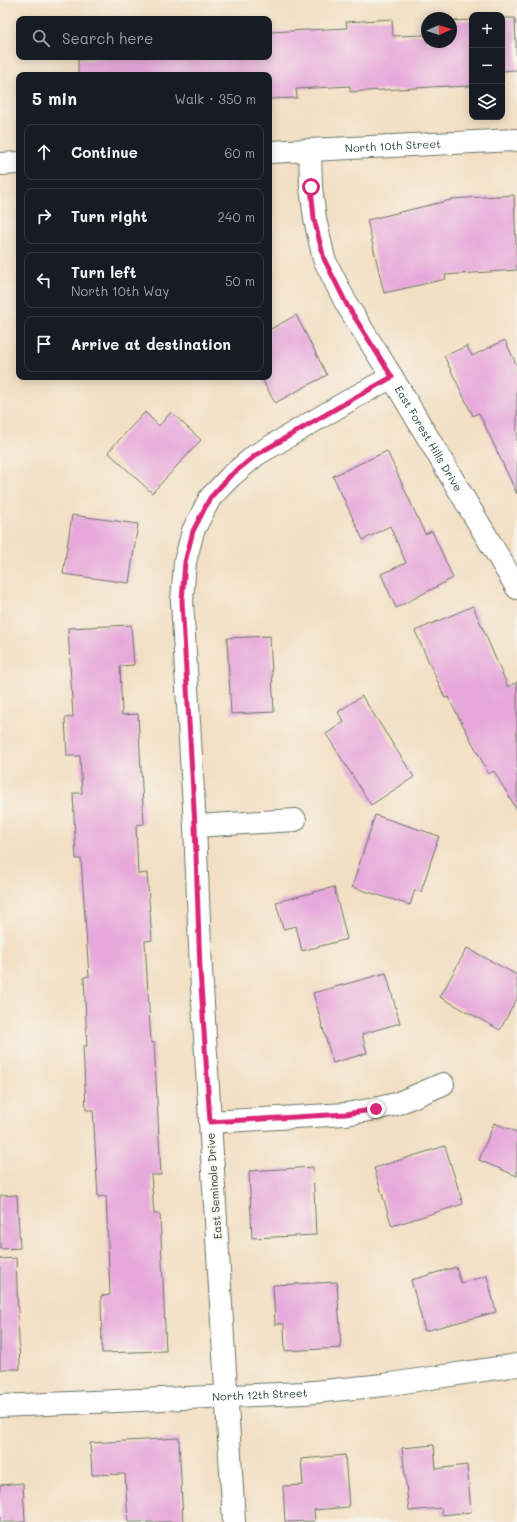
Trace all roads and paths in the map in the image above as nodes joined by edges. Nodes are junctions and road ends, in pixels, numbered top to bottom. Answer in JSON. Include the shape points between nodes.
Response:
{"nodes":[{"id":1,"x":517,"y":140,"type":"edge"},
{"id":2,"x":310,"y":150,"type":"junction"},
{"id":3,"x":272,"y":152,"type":"edge"},
{"id":4,"x":16,"y":163,"type":"edge"},
{"id":5,"x":0,"y":164,"type":"edge"},
{"id":6,"x":392,"y":377,"type":"junction"},
{"id":7,"x":517,"y":588,"type":"edge"},
{"id":8,"x":295,"y":820,"type":"dead end"},
{"id":9,"x":195,"y":826,"type":"junction"},
{"id":10,"x":443,"y":1084,"type":"dead end"},
{"id":11,"x":210,"y":1122,"type":"junction"},
{"id":12,"x":517,"y":1365,"type":"edge"},
{"id":13,"x":227,"y":1397,"type":"junction"},
{"id":14,"x":0,"y":1406,"type":"edge"},
{"id":15,"x":234,"y":1522,"type":"edge"}],
"edges":[{"from":1,"to":2,"type":"street","name":"North 10th Street"},
{"from":2,"to":3,"type":"street","name":"North 10th Street"},
{"from":2,"to":6,"type":"street","name":"East Forest Hills Drive","via":[[314,219],[324,259],[347,305]]},
{"from":4,"to":5,"type":"street"},
{"from":6,"to":7,"type":"street","name":"East Forest Hills Drive"},
{"from":6,"to":9,"type":"street","name":"East Seminole Drive","via":[[256,455],[230,476],[210,498],[193,531],[185,562],[182,601]]},
{"from":8,"to":9,"type":"street"},
{"from":9,"to":11,"type":"street","name":"East Seminole Drive","via":[[200,970]]},
{"from":10,"to":11,"type":"street","via":[[396,1104],[346,1114]]},
{"from":11,"to":13,"type":"street","name":"East Seminole Drive"},
{"from":12,"to":13,"type":"street","name":"North 12th Street","via":[[384,1385]]},
{"from":13,"to":14,"type":"street","name":"North 12th Street"},
{"from":13,"to":15,"type":"street","name":"East Seminole Drive"}]}
